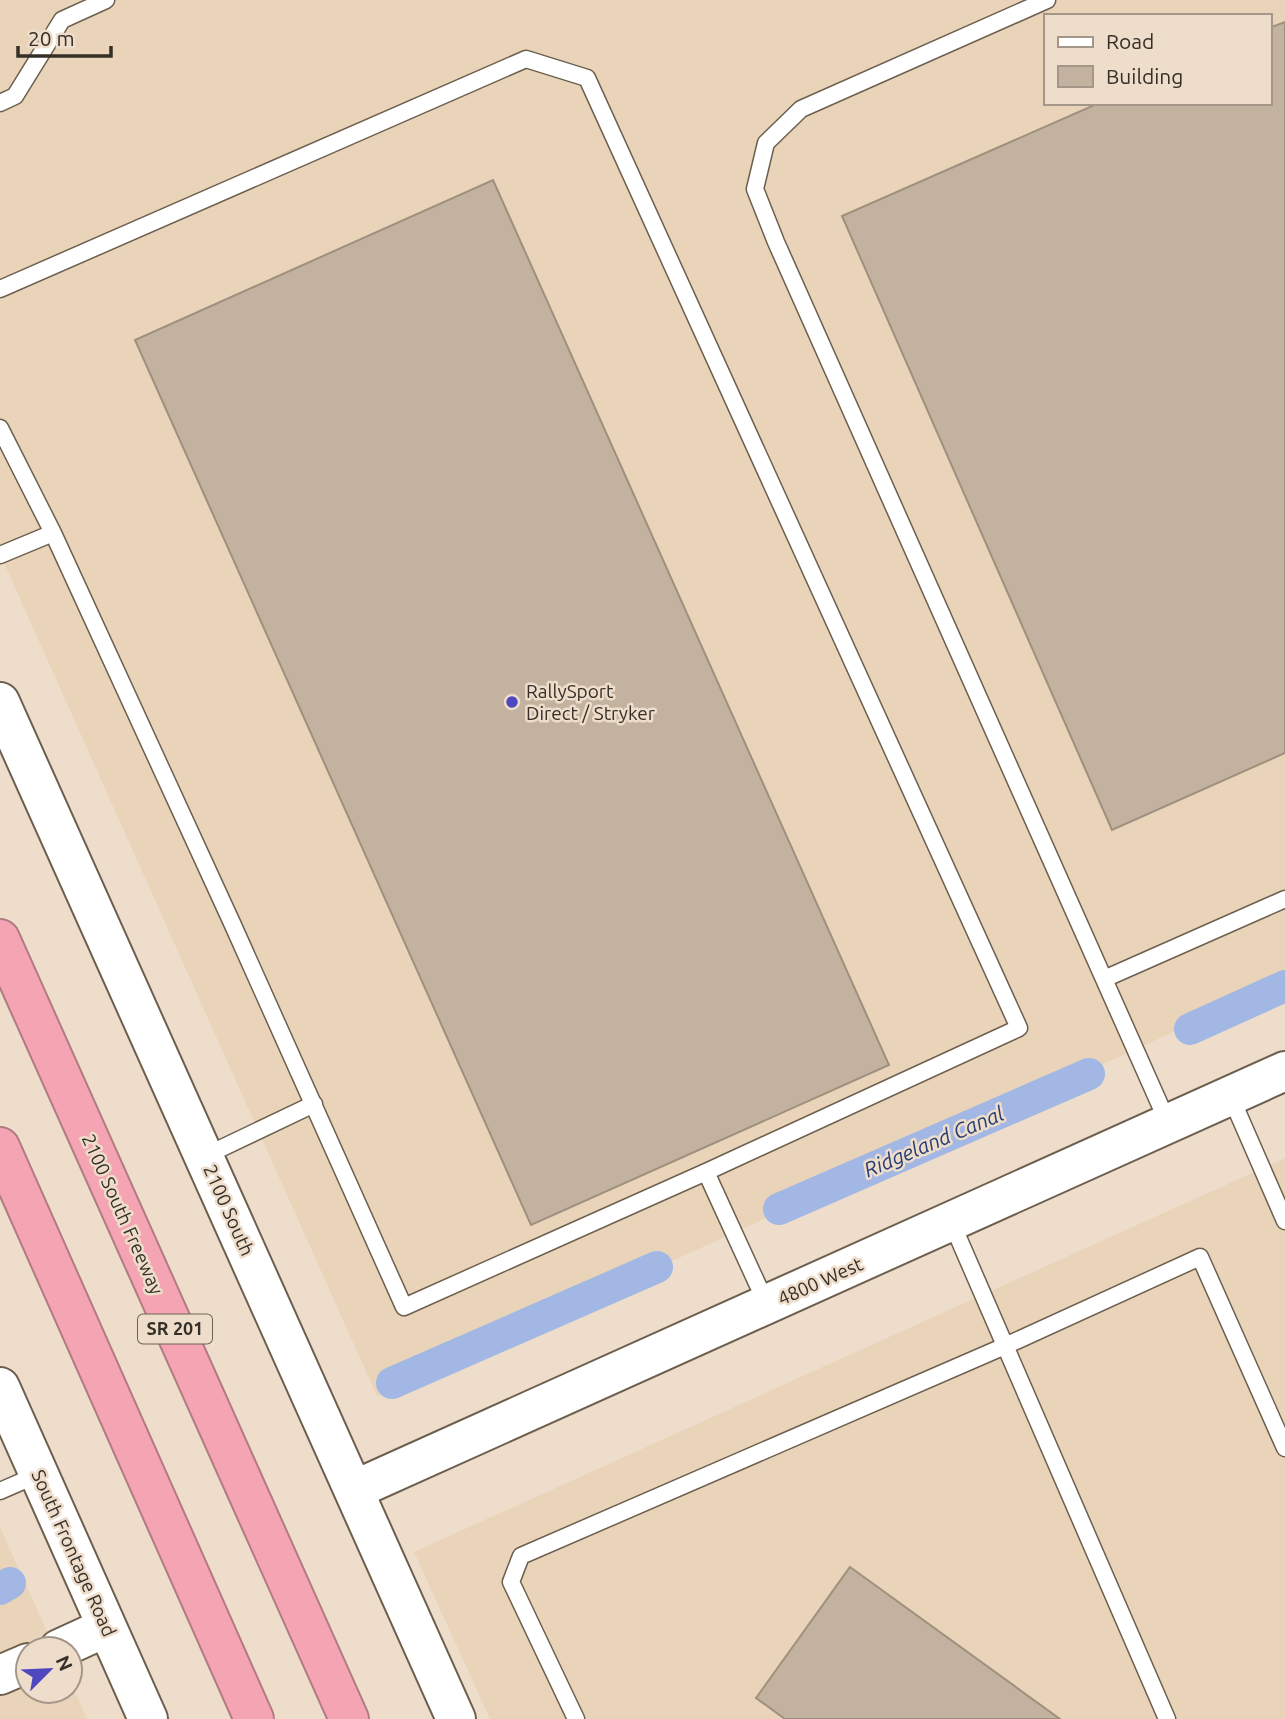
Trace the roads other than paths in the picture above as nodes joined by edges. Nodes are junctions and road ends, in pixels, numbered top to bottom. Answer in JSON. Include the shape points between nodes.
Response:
{"nodes":[{"id":1,"x":106,"y":0,"type":"edge"},
{"id":2,"x":1047,"y":0,"type":"edge"},
{"id":3,"x":0,"y":103,"type":"edge"},
{"id":4,"x":0,"y":289,"type":"edge"},
{"id":5,"x":0,"y":428,"type":"edge"},
{"id":6,"x":53,"y":533,"type":"junction"},
{"id":7,"x":0,"y":555,"type":"edge"},
{"id":8,"x":0,"y":702,"type":"edge"},
{"id":9,"x":1285,"y":899,"type":"edge"},
{"id":10,"x":0,"y":939,"type":"edge"},
{"id":11,"x":1104,"y":979,"type":"junction"},
{"id":12,"x":1285,"y":1071,"type":"edge"},
{"id":13,"x":1230,"y":1095,"type":"junction"},
{"id":14,"x":314,"y":1104,"type":"junction"},
{"id":15,"x":1168,"y":1123,"type":"junction"},
{"id":16,"x":0,"y":1147,"type":"edge"},
{"id":17,"x":205,"y":1156,"type":"junction"},
{"id":18,"x":706,"y":1172,"type":"junction"},
{"id":19,"x":1284,"y":1217,"type":"edge"},
{"id":20,"x":951,"y":1221,"type":"junction"},
{"id":21,"x":767,"y":1305,"type":"junction"},
{"id":22,"x":1005,"y":1346,"type":"junction"},
{"id":23,"x":0,"y":1387,"type":"edge"},
{"id":24,"x":1285,"y":1448,"type":"edge"},
{"id":25,"x":39,"y":1474,"type":"junction"},
{"id":26,"x":355,"y":1490,"type":"junction"},
{"id":27,"x":0,"y":1491,"type":"edge"},
{"id":28,"x":107,"y":1627,"type":"junction"},
{"id":29,"x":84,"y":1637,"type":"edge"},
{"id":30,"x":148,"y":1719,"type":"edge"},
{"id":31,"x":254,"y":1719,"type":"edge"},
{"id":32,"x":349,"y":1719,"type":"edge"},
{"id":33,"x":456,"y":1719,"type":"edge"},
{"id":34,"x":576,"y":1719,"type":"edge"},
{"id":35,"x":1167,"y":1719,"type":"edge"}],
"edges":[{"from":1,"to":3,"type":"lane","via":[[62,20],[15,96]]},
{"from":2,"to":11,"type":"lane","via":[[801,109],[766,143],[755,189]]},
{"from":4,"to":18,"type":"lane","via":[[526,60],[587,78],[1019,1028]]},
{"from":5,"to":6,"type":"lane"},
{"from":6,"to":7,"type":"lane"},
{"from":6,"to":14,"type":"lane"},
{"from":8,"to":17,"type":"street","name":"2100 South"},
{"from":9,"to":11,"type":"lane"},
{"from":10,"to":32,"type":"highway","name":"2100 South Freeway","number":"SR 201"},
{"from":11,"to":15,"type":"lane"},
{"from":12,"to":13,"type":"street","name":"4800 West"},
{"from":13,"to":15,"type":"street","name":"4800 West"},
{"from":13,"to":19,"type":"lane"},
{"from":14,"to":17,"type":"lane"},
{"from":14,"to":18,"type":"lane","via":[[404,1307]]},
{"from":15,"to":20,"type":"street","name":"4800 West"},
{"from":16,"to":31,"type":"highway"},
{"from":17,"to":26,"type":"street","name":"2100 South"},
{"from":18,"to":21,"type":"lane"},
{"from":20,"to":21,"type":"street","name":"4800 West"},
{"from":20,"to":22,"type":"lane"},
{"from":21,"to":26,"type":"street","name":"4800 West"},
{"from":22,"to":24,"type":"lane","via":[[1200,1257]]},
{"from":22,"to":34,"type":"lane","via":[[521,1556],[511,1582]]},
{"from":22,"to":35,"type":"lane"},
{"from":23,"to":25,"type":"street","name":"South Frontage Road"},
{"from":25,"to":27,"type":"lane"},
{"from":25,"to":28,"type":"street","name":"South Frontage Road"},
{"from":26,"to":33,"type":"street","name":"2100 South"},
{"from":28,"to":29,"type":"street"},
{"from":28,"to":30,"type":"street","name":"South Frontage Road"}]}
